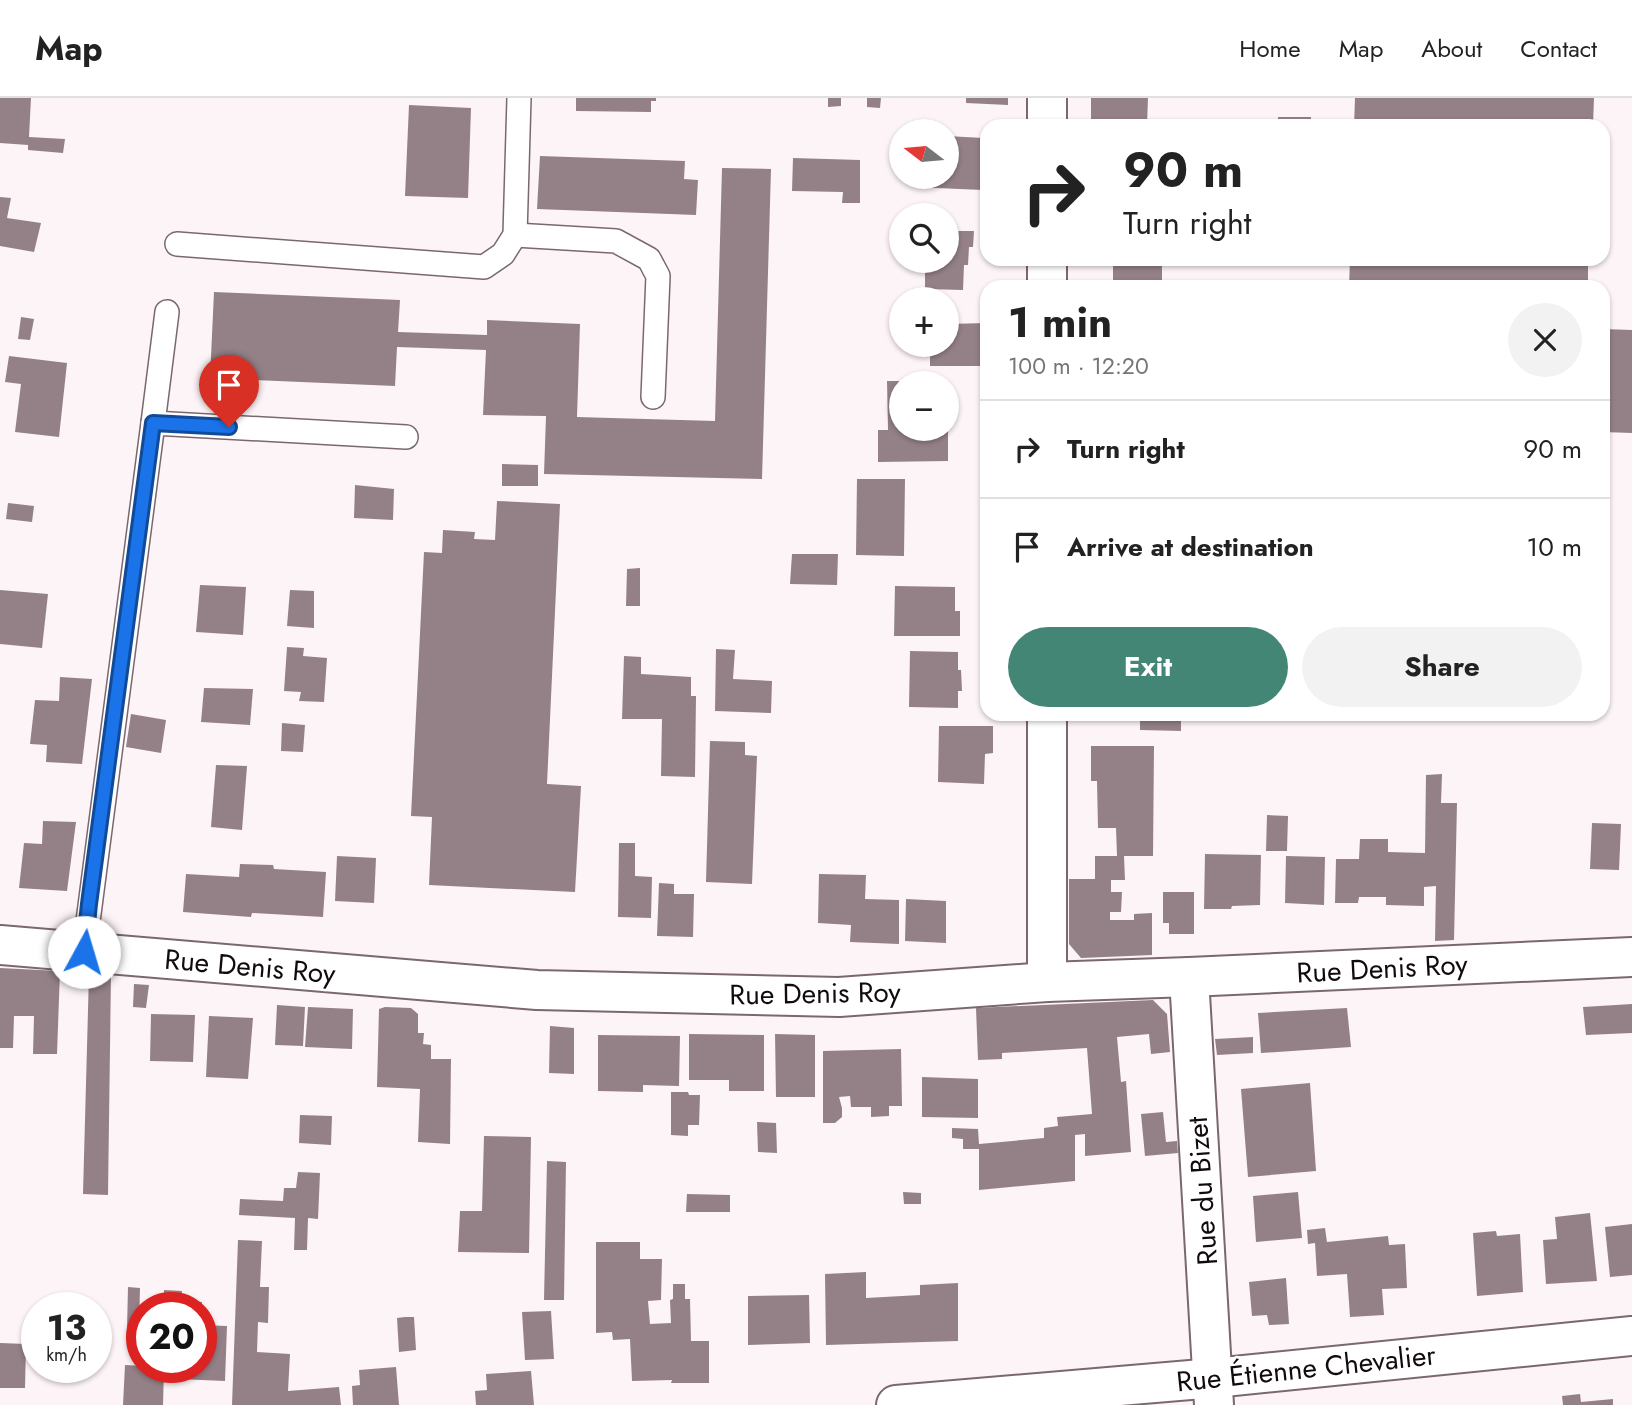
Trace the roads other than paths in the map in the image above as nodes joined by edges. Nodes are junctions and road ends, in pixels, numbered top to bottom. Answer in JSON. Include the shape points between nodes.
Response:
{"nodes":[{"id":1,"x":519,"y":98,"type":"edge"},
{"id":2,"x":1047,"y":98,"type":"edge"},
{"id":3,"x":1047,"y":119,"type":"edge"},
{"id":4,"x":515,"y":235,"type":"junction"},
{"id":5,"x":177,"y":244,"type":"dead end"},
{"id":6,"x":167,"y":312,"type":"dead end"},
{"id":7,"x":653,"y":397,"type":"dead end"},
{"id":8,"x":153,"y":423,"type":"junction"},
{"id":9,"x":406,"y":437,"type":"dead end"},
{"id":10,"x":1047,"y":721,"type":"edge"},
{"id":11,"x":0,"y":945,"type":"edge"},
{"id":12,"x":84,"y":952,"type":"junction"},
{"id":13,"x":1632,"y":957,"type":"edge"},
{"id":14,"x":1189,"y":977,"type":"junction"},
{"id":15,"x":1047,"y":982,"type":"junction"},
{"id":16,"x":1632,"y":1336,"type":"edge"},
{"id":17,"x":1214,"y":1392,"type":"edge"},
{"id":18,"x":896,"y":1405,"type":"edge"}],
"edges":[{"from":1,"to":4,"type":"lane"},
{"from":2,"to":3,"type":"street"},
{"from":4,"to":5,"type":"lane","via":[[503,254],[484,267]]},
{"from":4,"to":7,"type":"lane","via":[[617,242],[649,260],[659,276]]},
{"from":6,"to":8,"type":"lane"},
{"from":8,"to":9,"type":"lane"},
{"from":8,"to":12,"type":"lane"},
{"from":10,"to":15,"type":"street"},
{"from":11,"to":12,"type":"street","name":"Rue Denis Roy"},
{"from":12,"to":15,"type":"street","name":"Rue Denis Roy","via":[[537,990],[839,997]]},
{"from":13,"to":14,"type":"street","name":"Rue Denis Roy"},
{"from":14,"to":15,"type":"street","name":"Rue Denis Roy"},
{"from":14,"to":17,"type":"street","name":"Rue du Bizet"},
{"from":16,"to":17,"type":"street","name":"Rue Étienne Chevalier"},
{"from":17,"to":18,"type":"street","name":"Rue Étienne Chevalier"}]}
